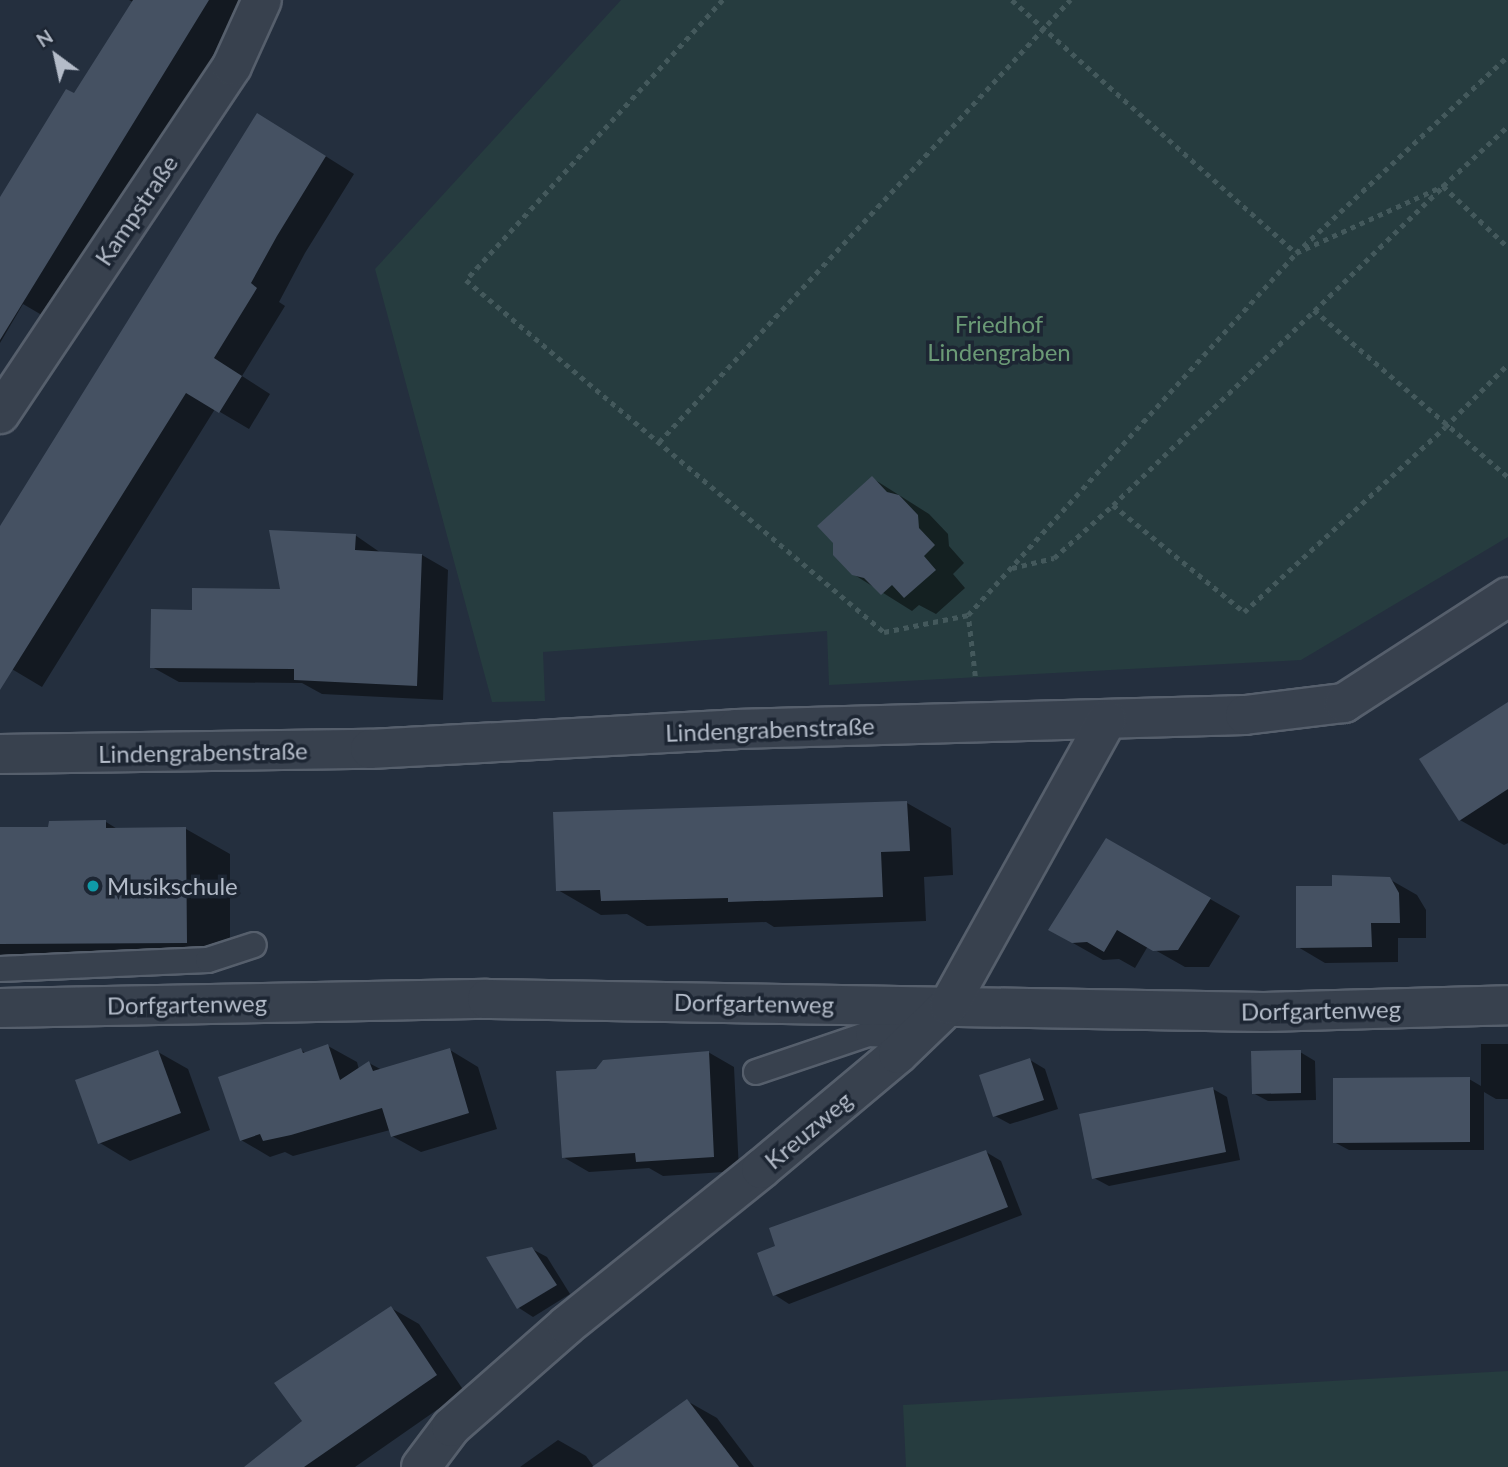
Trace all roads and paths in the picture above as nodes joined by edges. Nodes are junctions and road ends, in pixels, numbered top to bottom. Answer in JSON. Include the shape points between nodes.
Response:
{"nodes":[{"id":1,"x":262,"y":0,"type":"edge"},
{"id":2,"x":723,"y":0,"type":"edge"},
{"id":3,"x":1012,"y":0,"type":"edge"},
{"id":4,"x":1070,"y":0,"type":"edge"},
{"id":5,"x":1043,"y":28,"type":"junction"},
{"id":6,"x":1508,"y":56,"type":"edge"},
{"id":7,"x":1508,"y":126,"type":"edge"},
{"id":8,"x":1443,"y":186,"type":"junction"},
{"id":9,"x":1508,"y":247,"type":"edge"},
{"id":10,"x":1296,"y":253,"type":"junction"},
{"id":11,"x":1314,"y":310,"type":"junction"},
{"id":12,"x":1508,"y":364,"type":"edge"},
{"id":13,"x":0,"y":414,"type":"edge"},
{"id":14,"x":659,"y":442,"type":"junction"},
{"id":15,"x":1508,"y":477,"type":"edge"},
{"id":16,"x":1113,"y":505,"type":"junction"},
{"id":17,"x":1008,"y":569,"type":"dead end"},
{"id":18,"x":1508,"y":597,"type":"edge"},
{"id":19,"x":968,"y":615,"type":"junction"},
{"id":20,"x":1107,"y":720,"type":"junction"},
{"id":21,"x":981,"y":723,"type":"junction"},
{"id":22,"x":0,"y":754,"type":"edge"},
{"id":23,"x":254,"y":945,"type":"dead end"},
{"id":24,"x":0,"y":969,"type":"edge"},
{"id":25,"x":949,"y":1004,"type":"junction"},
{"id":26,"x":1508,"y":1005,"type":"edge"},
{"id":27,"x":0,"y":1008,"type":"edge"},
{"id":28,"x":916,"y":1036,"type":"junction"},
{"id":29,"x":756,"y":1072,"type":"dead end"},
{"id":30,"x":421,"y":1467,"type":"edge"}],
"edges":[{"from":1,"to":13,"type":"street","name":"Kampstraße","via":[[232,66]]},
{"from":2,"to":14,"type":"path","via":[[466,279]]},
{"from":3,"to":5,"type":"path"},
{"from":4,"to":5,"type":"path"},
{"from":5,"to":10,"type":"path"},
{"from":5,"to":14,"type":"path"},
{"from":6,"to":10,"type":"path"},
{"from":7,"to":8,"type":"path"},
{"from":8,"to":9,"type":"path"},
{"from":8,"to":10,"type":"path"},
{"from":8,"to":11,"type":"path"},
{"from":10,"to":19,"type":"path"},
{"from":11,"to":15,"type":"path"},
{"from":11,"to":16,"type":"path"},
{"from":12,"to":16,"type":"path","via":[[1244,612]]},
{"from":14,"to":19,"type":"path","via":[[884,632]]},
{"from":16,"to":17,"type":"path","via":[[1054,558]]},
{"from":18,"to":20,"type":"street","name":"Lindengrabenstraße","via":[[1344,703],[1245,715]]},
{"from":19,"to":21,"type":"path"},
{"from":20,"to":21,"type":"street","name":"Lindengrabenstraße"},
{"from":20,"to":25,"type":"street","name":"Kreuzweg"},
{"from":21,"to":22,"type":"street","name":"Lindengrabenstraße","via":[[736,729],[370,749]]},
{"from":23,"to":24,"type":"lane","via":[[208,960]]},
{"from":25,"to":26,"type":"street","name":"Dorfgartenweg","via":[[1264,1012]]},
{"from":25,"to":27,"type":"street","name":"Dorfgartenweg","via":[[487,999]]},
{"from":25,"to":28,"type":"street","name":"Kreuzweg"},
{"from":28,"to":29,"type":"lane","via":[[868,1034]]},
{"from":28,"to":30,"type":"street","name":"Kreuzweg","via":[[761,1170],[567,1325],[451,1427]]}]}
